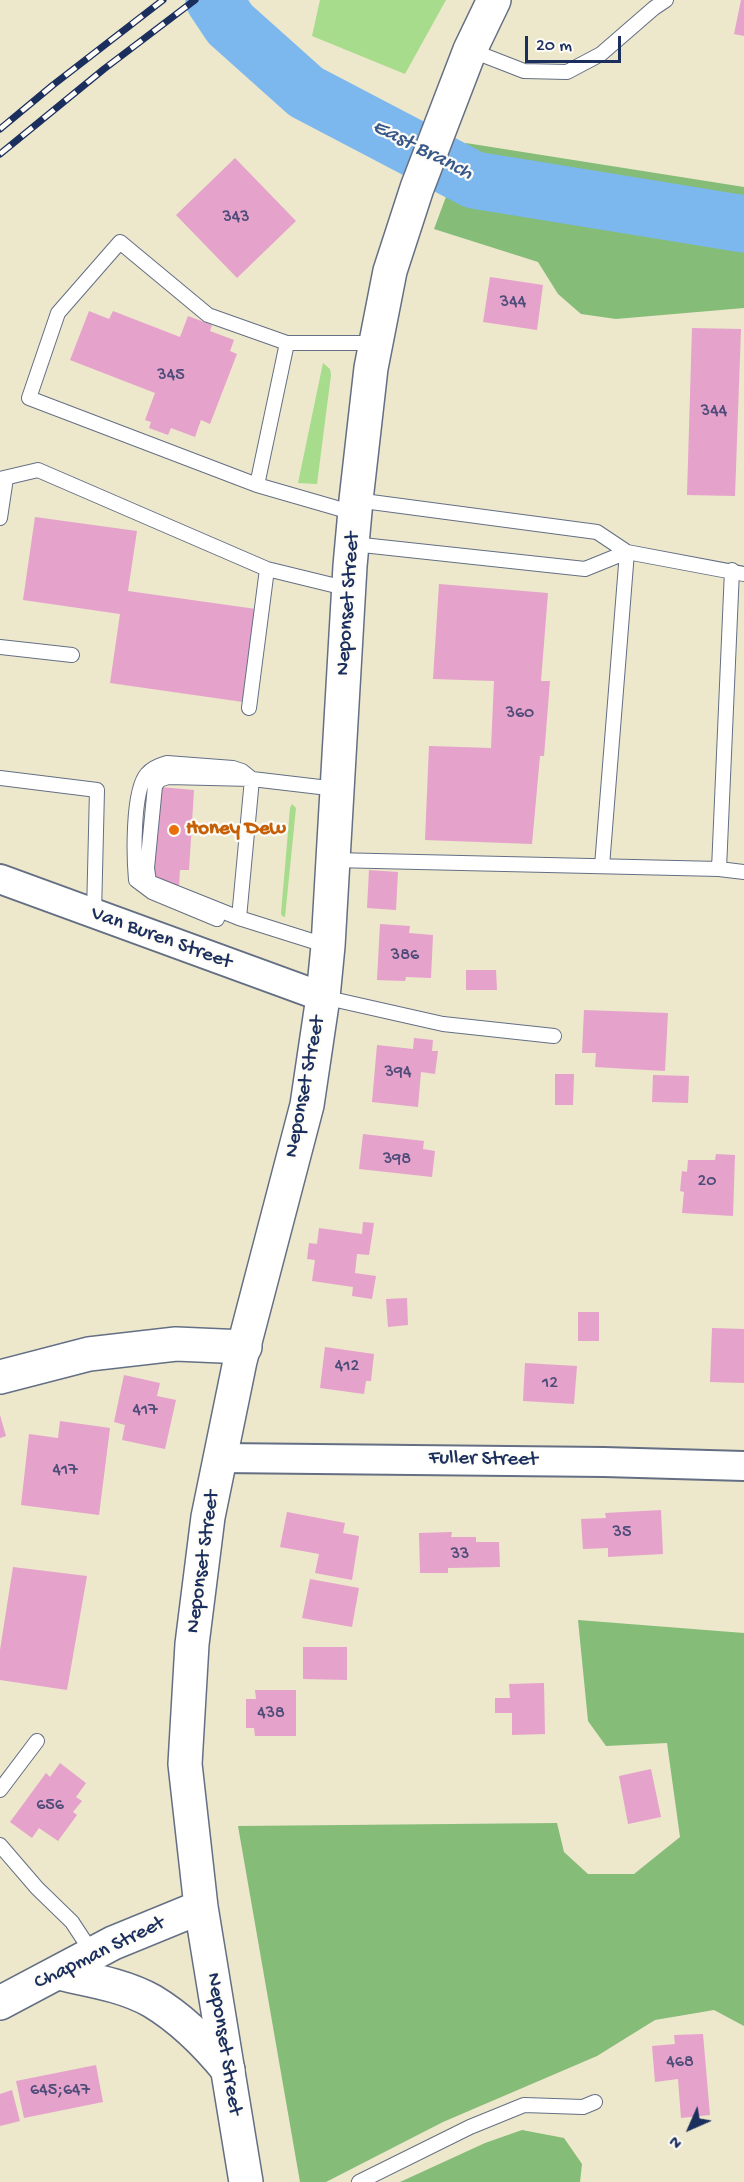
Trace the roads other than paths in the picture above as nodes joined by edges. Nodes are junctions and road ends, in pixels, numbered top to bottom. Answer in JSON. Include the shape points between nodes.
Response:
{"nodes":[{"id":1,"x":494,"y":0,"type":"edge"},
{"id":2,"x":666,"y":0,"type":"edge"},
{"id":3,"x":470,"y":50,"type":"junction"},
{"id":4,"x":287,"y":343,"type":"junction"},
{"id":5,"x":376,"y":343,"type":"junction"},
{"id":6,"x":3,"y":479,"type":"edge"},
{"id":7,"x":257,"y":485,"type":"junction"},
{"id":8,"x":0,"y":518,"type":"edge"},
{"id":9,"x":354,"y":519,"type":"junction"},
{"id":10,"x":627,"y":552,"type":"junction"},
{"id":11,"x":267,"y":569,"type":"junction"},
{"id":12,"x":738,"y":572,"type":"edge"},
{"id":13,"x":349,"y":589,"type":"junction"},
{"id":14,"x":0,"y":647,"type":"edge"},
{"id":15,"x":72,"y":655,"type":"dead end"},
{"id":16,"x":249,"y":708,"type":"dead end"},
{"id":17,"x":0,"y":778,"type":"edge"},
{"id":18,"x":252,"y":779,"type":"junction"},
{"id":19,"x":337,"y":789,"type":"junction"},
{"id":20,"x":333,"y":860,"type":"junction"},
{"id":21,"x":602,"y":866,"type":"junction"},
{"id":22,"x":719,"y":869,"type":"junction"},
{"id":23,"x":744,"y":872,"type":"edge"},
{"id":24,"x":0,"y":879,"type":"edge"},
{"id":25,"x":94,"y":914,"type":"junction"},
{"id":26,"x":239,"y":918,"type":"junction"},
{"id":27,"x":328,"y":946,"type":"junction"},
{"id":28,"x":323,"y":998,"type":"junction"},
{"id":29,"x":554,"y":1036,"type":"dead end"},
{"id":30,"x":245,"y":1347,"type":"junction"},
{"id":31,"x":0,"y":1377,"type":"edge"},
{"id":32,"x":221,"y":1458,"type":"junction"},
{"id":33,"x":744,"y":1466,"type":"edge"},
{"id":34,"x":37,"y":1741,"type":"dead end"},
{"id":35,"x":0,"y":1790,"type":"edge"},
{"id":36,"x":0,"y":1845,"type":"edge"},
{"id":37,"x":201,"y":1907,"type":"junction"},
{"id":38,"x":93,"y":1954,"type":"junction"},
{"id":39,"x":58,"y":1973,"type":"junction"},
{"id":40,"x":0,"y":2003,"type":"edge"},
{"id":41,"x":228,"y":2070,"type":"junction"},
{"id":42,"x":595,"y":2102,"type":"dead end"},
{"id":43,"x":246,"y":2182,"type":"edge"},
{"id":44,"x":359,"y":2182,"type":"edge"}],
"edges":[{"from":1,"to":3,"type":"main road","name":"Neponset Street"},
{"from":2,"to":3,"type":"lane","via":[[602,54],[567,72],[524,71]]},
{"from":3,"to":5,"type":"main road","name":"Neponset Street","via":[[417,188],[390,272]]},
{"from":4,"to":5,"type":"lane"},
{"from":4,"to":7,"type":"lane"},
{"from":4,"to":7,"type":"lane","via":[[208,315],[120,242],[58,313],[29,398]]},
{"from":5,"to":9,"type":"main road","name":"Neponset Street"},
{"from":6,"to":8,"type":"lane"},
{"from":6,"to":11,"type":"lane","via":[[38,470]]},
{"from":7,"to":9,"type":"lane"},
{"from":9,"to":10,"type":"lane","via":[[597,532]]},
{"from":9,"to":10,"type":"lane","via":[[585,569]]},
{"from":9,"to":13,"type":"main road","name":"Neponset Street"},
{"from":10,"to":12,"type":"lane"},
{"from":10,"to":21,"type":"lane"},
{"from":11,"to":13,"type":"lane"},
{"from":11,"to":16,"type":"lane"},
{"from":12,"to":22,"type":"lane"},
{"from":13,"to":19,"type":"main road","name":"Neponset Street"},
{"from":14,"to":15,"type":"lane"},
{"from":17,"to":25,"type":"lane","via":[[97,790]]},
{"from":18,"to":19,"type":"lane"},
{"from":18,"to":26,"type":"lane"},
{"from":18,"to":26,"type":"lane","via":[[168,777],[154,786],[149,882]]},
{"from":19,"to":20,"type":"main road","name":"Neponset Street"},
{"from":20,"to":21,"type":"lane"},
{"from":20,"to":27,"type":"main road","name":"Neponset Street"},
{"from":21,"to":22,"type":"lane"},
{"from":22,"to":23,"type":"lane"},
{"from":24,"to":25,"type":"street","name":"Van Buren Street"},
{"from":25,"to":28,"type":"street","name":"Van Buren Street"},
{"from":26,"to":27,"type":"lane"},
{"from":27,"to":28,"type":"main road","name":"Neponset Street"},
{"from":28,"to":29,"type":"lane","via":[[443,1024]]},
{"from":28,"to":30,"type":"main road","name":"Neponset Street","via":[[307,1105]]},
{"from":30,"to":31,"type":"main road","via":[[176,1344],[89,1354]]},
{"from":30,"to":32,"type":"main road","name":"Neponset Street"},
{"from":32,"to":33,"type":"street","name":"Fuller Street"},
{"from":32,"to":37,"type":"main road","name":"Neponset Street","via":[[208,1517],[192,1644],[184,1764]]},
{"from":34,"to":35,"type":"lane"},
{"from":36,"to":38,"type":"lane","via":[[72,1922]]},
{"from":37,"to":38,"type":"main road","name":"Chapman Street"},
{"from":37,"to":41,"type":"main road","name":"Neponset Street"},
{"from":38,"to":39,"type":"main road","name":"Chapman Street"},
{"from":39,"to":40,"type":"main road","name":"Chapman Street"},
{"from":39,"to":41,"type":"main road","via":[[151,2000],[204,2041]]},
{"from":41,"to":43,"type":"main road","name":"Neponset Street"},
{"from":42,"to":44,"type":"lane","via":[[583,2107],[524,2105]]}]}
